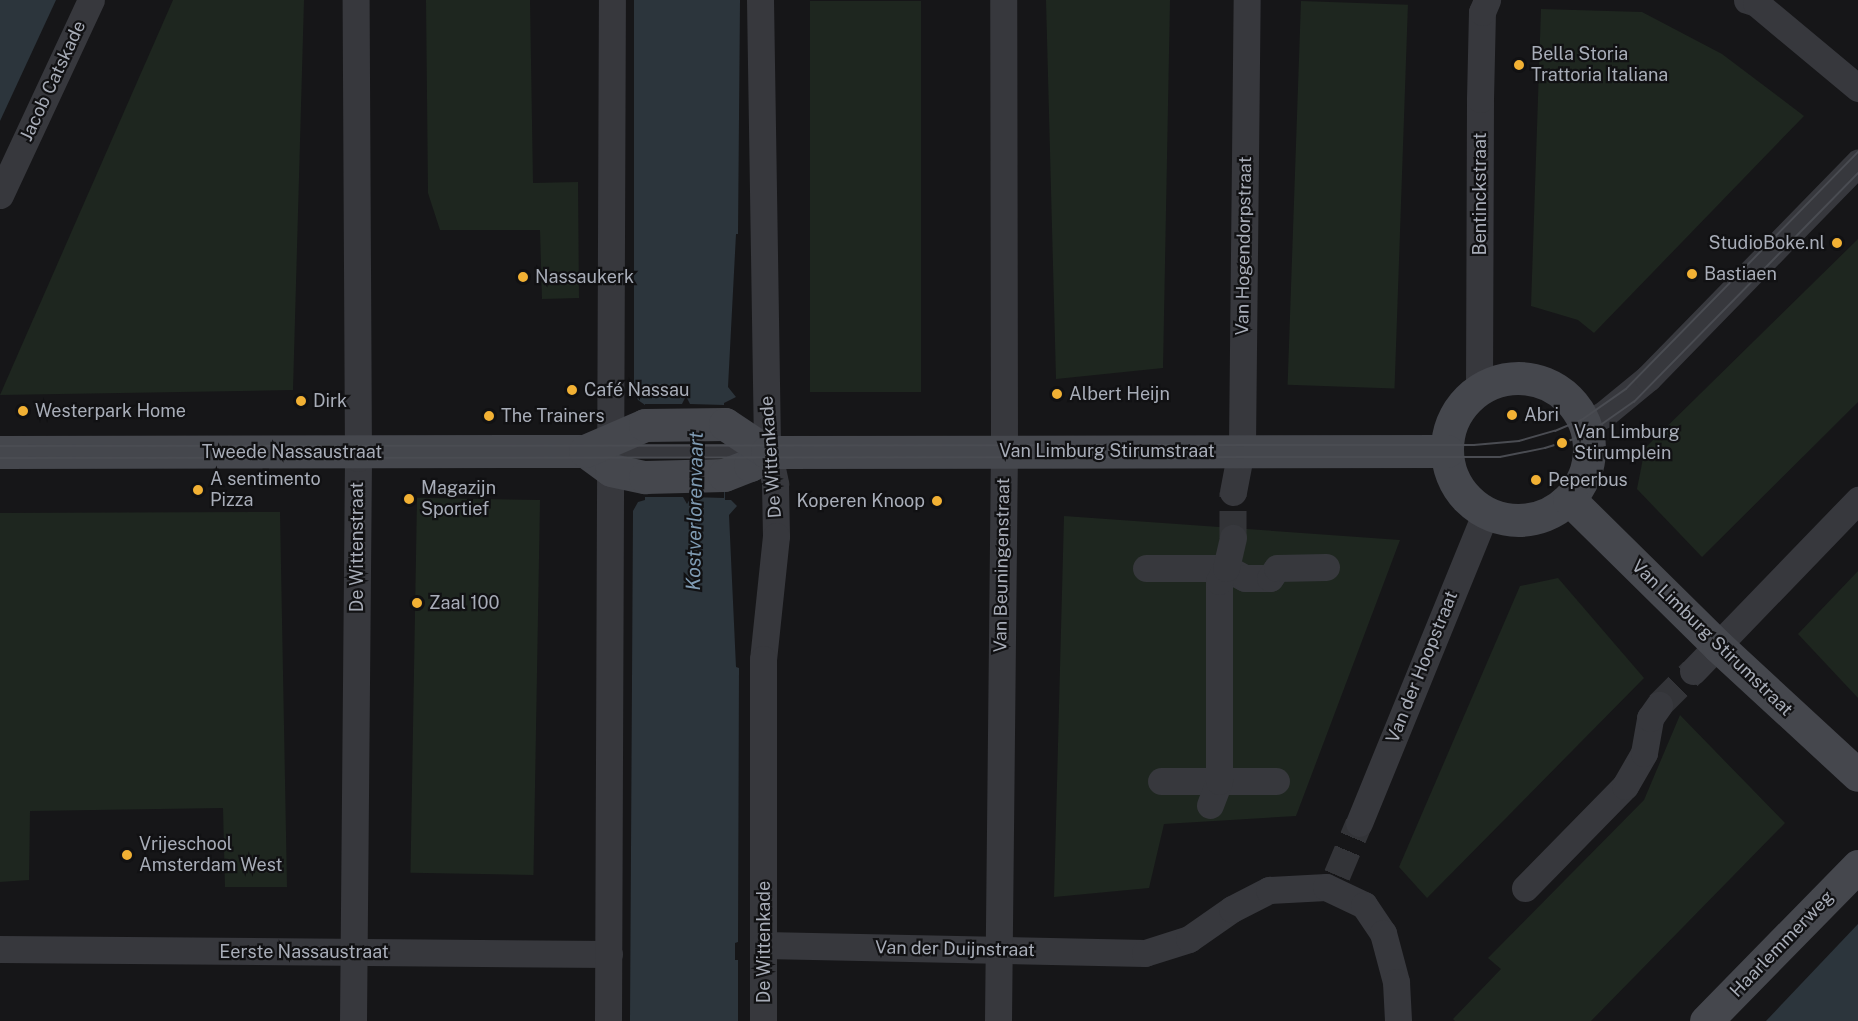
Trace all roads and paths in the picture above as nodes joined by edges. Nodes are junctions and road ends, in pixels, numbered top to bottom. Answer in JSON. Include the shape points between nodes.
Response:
{"nodes":[{"id":1,"x":91,"y":0,"type":"edge"},
{"id":2,"x":356,"y":0,"type":"edge"},
{"id":3,"x":612,"y":0,"type":"edge"},
{"id":4,"x":760,"y":0,"type":"edge"},
{"id":5,"x":1003,"y":0,"type":"edge"},
{"id":6,"x":1247,"y":0,"type":"edge"},
{"id":7,"x":1487,"y":0,"type":"edge"},
{"id":8,"x":1754,"y":1,"type":"edge"},
{"id":9,"x":1858,"y":88,"type":"edge"},
{"id":10,"x":1858,"y":163,"type":"edge"},
{"id":11,"x":0,"y":195,"type":"edge"},
{"id":12,"x":1479,"y":389,"type":"junction"},
{"id":13,"x":1585,"y":424,"type":"junction"},
{"id":14,"x":724,"y":450,"type":"junction"},
{"id":15,"x":645,"y":451,"type":"junction"},
{"id":16,"x":1004,"y":451,"type":"junction"},
{"id":17,"x":1241,"y":451,"type":"junction"},
{"id":18,"x":1447,"y":451,"type":"junction"},
{"id":19,"x":0,"y":452,"type":"edge"},
{"id":20,"x":358,"y":452,"type":"junction"},
{"id":21,"x":767,"y":452,"type":"junction"},
{"id":22,"x":604,"y":453,"type":"junction"},
{"id":23,"x":1233,"y":492,"type":"tunnel mouth"},
{"id":24,"x":1569,"y":499,"type":"junction"},
{"id":25,"x":1858,"y":500,"type":"edge"},
{"id":26,"x":1485,"y":512,"type":"junction"},
{"id":27,"x":1233,"y":538,"type":"tunnel mouth"},
{"id":28,"x":1326,"y":567,"type":"dead end"},
{"id":29,"x":1146,"y":568,"type":"dead end"},
{"id":30,"x":1226,"y":568,"type":"junction"},
{"id":31,"x":1718,"y":646,"type":"junction"},
{"id":32,"x":1693,"y":671,"type":"tunnel mouth"},
{"id":33,"x":1659,"y":705,"type":"tunnel mouth"},
{"id":34,"x":1858,"y":776,"type":"edge"},
{"id":35,"x":1161,"y":781,"type":"dead end"},
{"id":36,"x":1276,"y":781,"type":"dead end"},
{"id":37,"x":1214,"y":793,"type":"junction"},
{"id":38,"x":1359,"y":823,"type":"tunnel mouth"},
{"id":39,"x":1858,"y":866,"type":"edge"},
{"id":40,"x":1525,"y":888,"type":"dead end"},
{"id":41,"x":764,"y":945,"type":"junction"},
{"id":42,"x":0,"y":949,"type":"edge"},
{"id":43,"x":999,"y":950,"type":"junction"},
{"id":44,"x":354,"y":953,"type":"junction"},
{"id":45,"x":609,"y":954,"type":"junction"},
{"id":46,"x":353,"y":1021,"type":"edge"},
{"id":47,"x":608,"y":1021,"type":"edge"},
{"id":48,"x":763,"y":1021,"type":"edge"},
{"id":49,"x":998,"y":1021,"type":"edge"},
{"id":50,"x":1398,"y":1021,"type":"edge"},
{"id":51,"x":1706,"y":1021,"type":"edge"}],
"edges":[{"from":1,"to":11,"type":"street","name":"Jacob Catskade"},
{"from":2,"to":20,"type":"street","name":"De Wittenstraat"},
{"from":3,"to":22,"type":"street","via":[[613,216]]},
{"from":4,"to":21,"type":"street","name":"De Wittenkade"},
{"from":5,"to":16,"type":"street","name":"Van Beuningenstraat"},
{"from":6,"to":17,"type":"street","name":"Van Hogendorpstraat"},
{"from":7,"to":12,"type":"street","name":"Bentinckstraat","via":[[1482,12],[1480,88]]},
{"from":8,"to":9,"type":"street"},
{"from":10,"to":13,"type":"street","via":[[1648,378],[1603,415]]},
{"from":12,"to":13,"type":"street","via":[[1502,379],[1528,378],[1544,383],[1572,401]]},
{"from":12,"to":18,"type":"street","via":[[1454,417]]},
{"from":13,"to":24,"type":"street","via":[[1588,462]]},
{"from":14,"to":15,"type":"street"},
{"from":14,"to":15,"type":"street"},
{"from":14,"to":21,"type":"street"},
{"from":14,"to":21,"type":"street","via":[[750,465]]},
{"from":15,"to":22,"type":"street","name":"Tweede Nassaustraat"},
{"from":15,"to":22,"type":"street","name":"Tweede Nassaustraat"},
{"from":16,"to":17,"type":"street","name":"Van Limburg Stirumstraat"},
{"from":16,"to":21,"type":"street","name":"Van Limburg Stirumstraat"},
{"from":16,"to":43,"type":"street","name":"Van Beuningenstraat"},
{"from":17,"to":18,"type":"street","name":"Van Limburg Stirumstraat"},
{"from":17,"to":23,"type":"street","name":"Van Hogendorpstraat"},
{"from":18,"to":26,"type":"street","via":[[1460,490]]},
{"from":19,"to":20,"type":"street","name":"Tweede Nassaustraat"},
{"from":20,"to":22,"type":"street","name":"Tweede Nassaustraat"},
{"from":20,"to":44,"type":"street","name":"De Wittenstraat"},
{"from":21,"to":41,"type":"street","name":"De Wittenkade","via":[[775,484],[776,536],[762,659]]},
{"from":22,"to":45,"type":"street"},
{"from":24,"to":26,"type":"street","via":[[1551,512],[1529,519],[1507,519]]},
{"from":24,"to":31,"type":"street","name":"Van Limburg Stirumstraat"},
{"from":25,"to":31,"type":"street"},
{"from":26,"to":38,"type":"street","name":"Van der Hoopstraat"},
{"from":27,"to":30,"type":"street"},
{"from":28,"to":30,"type":"street","via":[[1277,568],[1270,578],[1245,578]]},
{"from":29,"to":30,"type":"street"},
{"from":30,"to":37,"type":"street","via":[[1219,581]]},
{"from":31,"to":32,"type":"street"},
{"from":31,"to":34,"type":"street","name":"Van Limburg Stirumstraat"},
{"from":33,"to":40,"type":"street","via":[[1650,718],[1644,753],[1625,786]]},
{"from":35,"to":37,"type":"street"},
{"from":36,"to":37,"type":"street"},
{"from":39,"to":51,"type":"street","name":"Haarlemmerweg"},
{"from":41,"to":43,"type":"street","name":"Van der Duijnstraat"},
{"from":41,"to":48,"type":"street","name":"De Wittenkade"},
{"from":42,"to":44,"type":"street","name":"Eerste Nassaustraat"},
{"from":43,"to":49,"type":"street","name":"Van Beuningenstraat"},
{"from":43,"to":50,"type":"street","name":"Van der Duijnstraat","via":[[1145,953],[1189,939],[1232,909],[1269,890],[1331,881],[1364,905],[1383,933],[1396,982]]},
{"from":44,"to":45,"type":"street","name":"Eerste Nassaustraat"},
{"from":44,"to":46,"type":"street","name":"De Wittenstraat"},
{"from":45,"to":47,"type":"street"}]}
